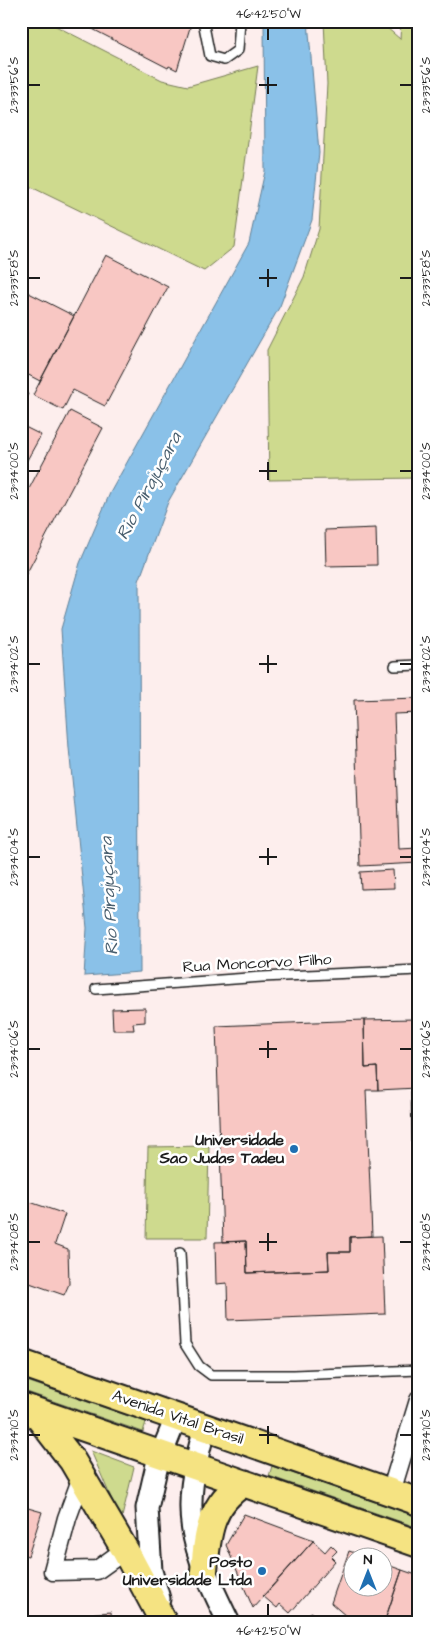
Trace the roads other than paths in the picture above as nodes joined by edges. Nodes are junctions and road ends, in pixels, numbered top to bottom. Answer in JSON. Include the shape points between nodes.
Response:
{"nodes":[{"id":1,"x":203,"y":21,"type":"edge"},
{"id":2,"x":240,"y":21,"type":"edge"},
{"id":3,"x":395,"y":666,"type":"dead end"},
{"id":4,"x":419,"y":666,"type":"edge"},
{"id":5,"x":419,"y":970,"type":"edge"},
{"id":6,"x":96,"y":989,"type":"dead end"},
{"id":7,"x":180,"y":1253,"type":"dead end"},
{"id":8,"x":21,"y":1363,"type":"edge"},
{"id":9,"x":419,"y":1370,"type":"edge"},
{"id":10,"x":419,"y":1400,"type":"edge"},
{"id":11,"x":28,"y":1408,"type":"edge"},
{"id":12,"x":176,"y":1418,"type":"junction"},
{"id":13,"x":205,"y":1428,"type":"junction"},
{"id":14,"x":163,"y":1455,"type":"junction"},
{"id":15,"x":194,"y":1465,"type":"junction"},
{"id":16,"x":82,"y":1476,"type":"junction"},
{"id":17,"x":244,"y":1483,"type":"junction"},
{"id":18,"x":391,"y":1492,"type":"junction"},
{"id":19,"x":419,"y":1502,"type":"edge"},
{"id":20,"x":419,"y":1544,"type":"edge"},
{"id":21,"x":125,"y":1550,"type":"junction"},
{"id":22,"x":204,"y":1571,"type":"junction"},
{"id":23,"x":165,"y":1623,"type":"edge"},
{"id":24,"x":229,"y":1623,"type":"edge"}],
"edges":[{"from":1,"to":2,"type":"lane","via":[[210,56],[224,60],[238,50]]},
{"from":3,"to":4,"type":"lane"},
{"from":5,"to":6,"type":"lane","name":"Rua Moncorvo Filho"},
{"from":7,"to":9,"type":"lane","via":[[185,1344],[200,1366],[211,1375]]},
{"from":8,"to":12,"type":"main road","name":"Avenida Vital Brasil"},
{"from":10,"to":18,"type":"street"},
{"from":11,"to":14,"type":"main road"},
{"from":11,"to":16,"type":"main road"},
{"from":12,"to":13,"type":"main road","name":"Avenida Vital Brasil"},
{"from":12,"to":14,"type":"street"},
{"from":13,"to":15,"type":"street"},
{"from":13,"to":18,"type":"main road","name":"Avenida Vital Brasil"},
{"from":14,"to":15,"type":"main road"},
{"from":14,"to":23,"type":"street","via":[[150,1492],[148,1524],[151,1571]]},
{"from":15,"to":17,"type":"main road"},
{"from":15,"to":22,"type":"street","via":[[190,1520]]},
{"from":16,"to":21,"type":"main road"},
{"from":16,"to":21,"type":"street","via":[[53,1571],[97,1570]]},
{"from":17,"to":20,"type":"main road"},
{"from":17,"to":22,"type":"main road","via":[[231,1490],[214,1512],[206,1540]]},
{"from":18,"to":19,"type":"main road","name":"Avenida Vital Brasil"},
{"from":21,"to":23,"type":"main road"},
{"from":22,"to":24,"type":"street"}]}
